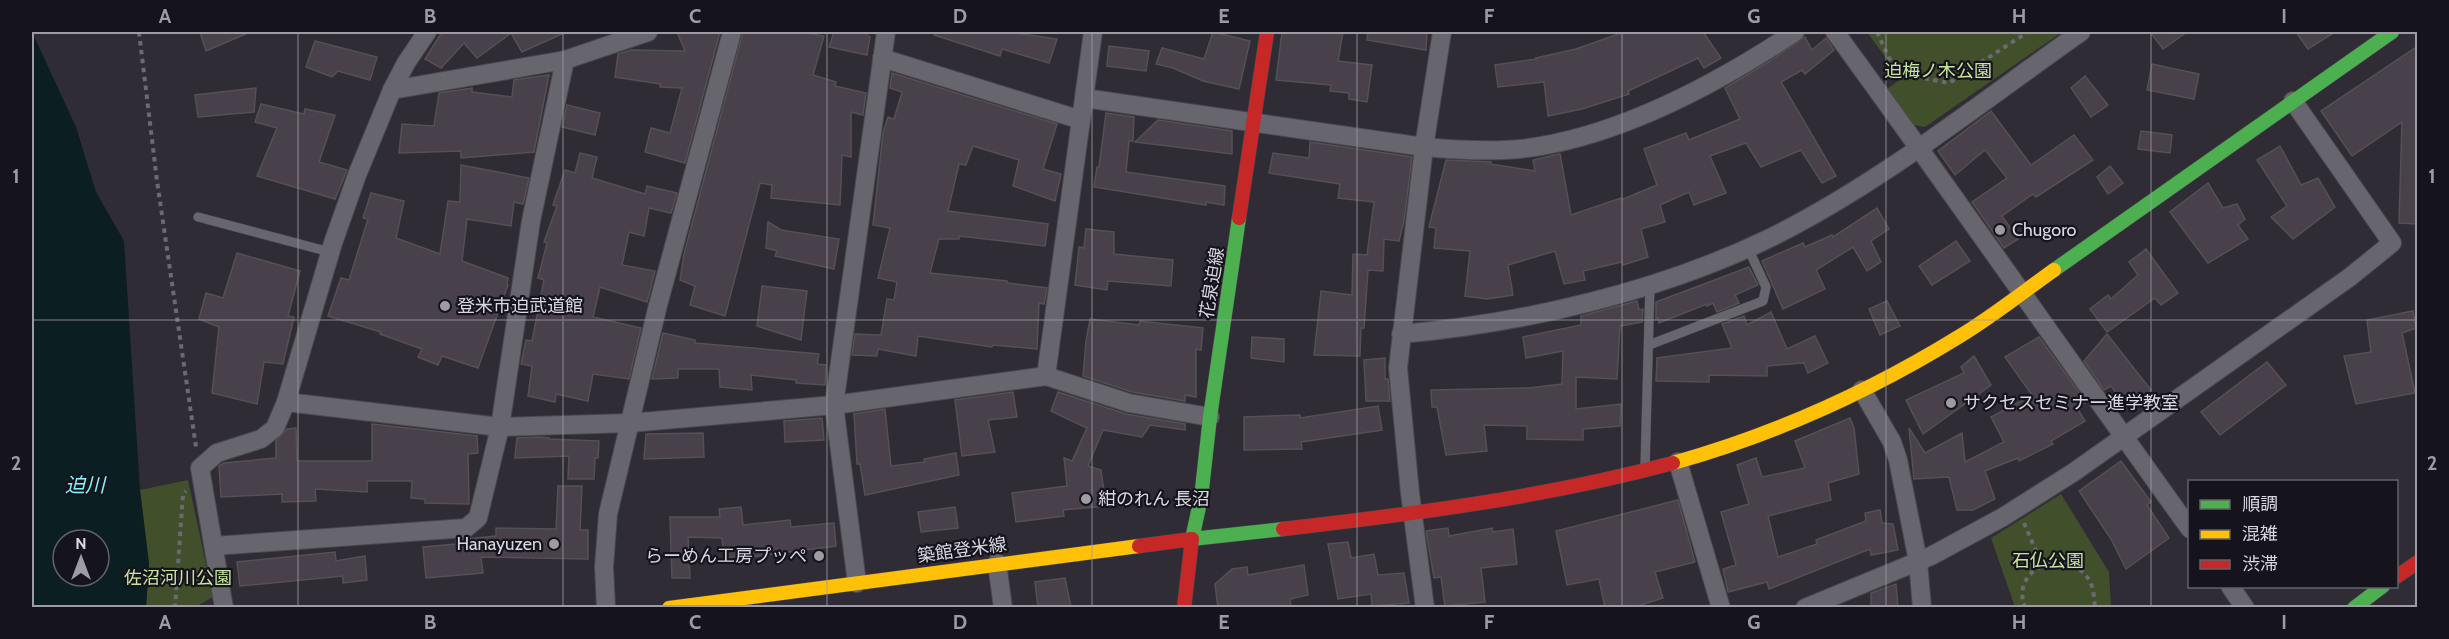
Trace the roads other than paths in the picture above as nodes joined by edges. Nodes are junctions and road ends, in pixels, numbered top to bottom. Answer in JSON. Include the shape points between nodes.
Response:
{"nodes":[{"id":1,"x":427,"y":32,"type":"edge"},
{"id":2,"x":648,"y":32,"type":"edge"},
{"id":3,"x":732,"y":32,"type":"edge"},
{"id":4,"x":886,"y":32,"type":"edge"},
{"id":5,"x":1093,"y":32,"type":"edge"},
{"id":6,"x":1267,"y":32,"type":"edge"},
{"id":7,"x":1442,"y":32,"type":"edge"},
{"id":8,"x":1795,"y":32,"type":"edge"},
{"id":9,"x":1835,"y":32,"type":"edge"},
{"id":10,"x":2080,"y":32,"type":"edge"},
{"id":11,"x":2390,"y":32,"type":"edge"},
{"id":12,"x":882,"y":58,"type":"junction"},
{"id":13,"x":565,"y":60,"type":"junction"},
{"id":14,"x":392,"y":90,"type":"junction"},
{"id":15,"x":1084,"y":98,"type":"junction"},
{"id":16,"x":2293,"y":101,"type":"junction"},
{"id":17,"x":1081,"y":120,"type":"junction"},
{"id":18,"x":1254,"y":123,"type":"junction"},
{"id":19,"x":1919,"y":146,"type":"junction"},
{"id":20,"x":1424,"y":147,"type":"junction"},
{"id":21,"x":198,"y":217,"type":"dead end"},
{"id":22,"x":1748,"y":248,"type":"junction"},
{"id":23,"x":330,"y":252,"type":"junction"},
{"id":24,"x":1650,"y":284,"type":"junction"},
{"id":25,"x":2021,"y":293,"type":"junction"},
{"id":26,"x":1401,"y":334,"type":"junction"},
{"id":27,"x":1648,"y":345,"type":"junction"},
{"id":28,"x":1046,"y":376,"type":"junction"},
{"id":29,"x":1862,"y":390,"type":"junction"},
{"id":30,"x":286,"y":402,"type":"junction"},
{"id":31,"x":834,"y":405,"type":"junction"},
{"id":32,"x":1210,"y":417,"type":"junction"},
{"id":33,"x":630,"y":423,"type":"junction"},
{"id":34,"x":500,"y":426,"type":"junction"},
{"id":35,"x":2123,"y":437,"type":"junction"},
{"id":36,"x":1678,"y":462,"type":"junction"},
{"id":37,"x":1645,"y":470,"type":"junction"},
{"id":38,"x":1413,"y":512,"type":"junction"},
{"id":39,"x":2188,"y":526,"type":"edge"},
{"id":40,"x":1192,"y":539,"type":"junction"},
{"id":41,"x":214,"y":546,"type":"junction"},
{"id":42,"x":1918,"y":561,"type":"junction"},
{"id":43,"x":2418,"y":562,"type":"edge"},
{"id":44,"x":998,"y":563,"type":"junction"},
{"id":45,"x":2398,"y":576,"type":"edge"},
{"id":46,"x":857,"y":583,"type":"junction"},
{"id":47,"x":2231,"y":588,"type":"edge"},
{"id":48,"x":2381,"y":588,"type":"edge"},
{"id":49,"x":224,"y":608,"type":"edge"},
{"id":50,"x":606,"y":608,"type":"edge"},
{"id":51,"x":669,"y":608,"type":"edge"},
{"id":52,"x":1003,"y":608,"type":"edge"},
{"id":53,"x":1184,"y":608,"type":"edge"},
{"id":54,"x":1425,"y":608,"type":"edge"},
{"id":55,"x":1721,"y":608,"type":"edge"},
{"id":56,"x":1805,"y":608,"type":"edge"},
{"id":57,"x":1922,"y":608,"type":"edge"},
{"id":58,"x":2245,"y":608,"type":"edge"},
{"id":59,"x":2354,"y":608,"type":"edge"}],
"edges":[{"from":1,"to":14,"type":"street"},
{"from":2,"to":13,"type":"street"},
{"from":3,"to":33,"type":"street"},
{"from":4,"to":12,"type":"street"},
{"from":5,"to":15,"type":"street"},
{"from":6,"to":18,"type":"main road","name":"花泉迫線"},
{"from":7,"to":20,"type":"street"},
{"from":8,"to":20,"type":"street","via":[[1704,87],[1588,134],[1512,149]]},
{"from":9,"to":19,"type":"street"},
{"from":10,"to":19,"type":"street"},
{"from":11,"to":16,"type":"main road","name":"築館登米線"},
{"from":12,"to":17,"type":"street"},
{"from":12,"to":31,"type":"street"},
{"from":13,"to":14,"type":"street"},
{"from":13,"to":34,"type":"street","via":[[531,221]]},
{"from":14,"to":23,"type":"street"},
{"from":15,"to":17,"type":"street"},
{"from":15,"to":18,"type":"street"},
{"from":16,"to":25,"type":"main road","name":"築館登米線"},
{"from":16,"to":35,"type":"street","via":[[2392,243],[2350,277]]},
{"from":17,"to":28,"type":"street"},
{"from":18,"to":20,"type":"street"},
{"from":18,"to":32,"type":"main road","name":"花泉迫線"},
{"from":19,"to":22,"type":"street","via":[[1856,190]]},
{"from":19,"to":25,"type":"street"},
{"from":20,"to":26,"type":"street"},
{"from":21,"to":23,"type":"lane"},
{"from":22,"to":24,"type":"street"},
{"from":22,"to":27,"type":"lane","via":[[1766,287],[1763,301]]},
{"from":23,"to":30,"type":"street"},
{"from":24,"to":26,"type":"street","via":[[1466,328]]},
{"from":24,"to":27,"type":"lane"},
{"from":25,"to":29,"type":"main road","name":"築館登米線","via":[[1947,344]]},
{"from":25,"to":35,"type":"street"},
{"from":26,"to":38,"type":"street","via":[[1398,368]]},
{"from":27,"to":37,"type":"lane"},
{"from":28,"to":31,"type":"street"},
{"from":28,"to":32,"type":"street","via":[[1129,404]]},
{"from":29,"to":36,"type":"main road","name":"築館登米線","via":[[1809,414]]},
{"from":29,"to":42,"type":"street","via":[[1898,460]]},
{"from":30,"to":34,"type":"street"},
{"from":30,"to":41,"type":"street","via":[[269,435],[217,453],[200,471]]},
{"from":31,"to":33,"type":"street"},
{"from":31,"to":46,"type":"street"},
{"from":32,"to":40,"type":"main road","name":"花泉迫線"},
{"from":33,"to":34,"type":"street"},
{"from":33,"to":50,"type":"street","via":[[608,514]]},
{"from":34,"to":41,"type":"street","via":[[478,518],[466,528]]},
{"from":35,"to":39,"type":"street"},
{"from":35,"to":42,"type":"street","via":[[2018,508]]},
{"from":36,"to":37,"type":"main road","name":"築館登米線"},
{"from":36,"to":55,"type":"street"},
{"from":37,"to":38,"type":"main road","name":"築館登米線","via":[[1575,486]]},
{"from":38,"to":40,"type":"main road","name":"築館登米線"},
{"from":38,"to":54,"type":"street"},
{"from":40,"to":44,"type":"main road","name":"築館登米線"},
{"from":40,"to":53,"type":"main road"},
{"from":41,"to":49,"type":"street"},
{"from":42,"to":56,"type":"street"},
{"from":42,"to":57,"type":"street"},
{"from":43,"to":45,"type":"main road"},
{"from":44,"to":46,"type":"main road","name":"築館登米線"},
{"from":44,"to":52,"type":"street"},
{"from":46,"to":51,"type":"main road","name":"築館登米線"},
{"from":47,"to":58,"type":"street"},
{"from":48,"to":59,"type":"main road"}]}
